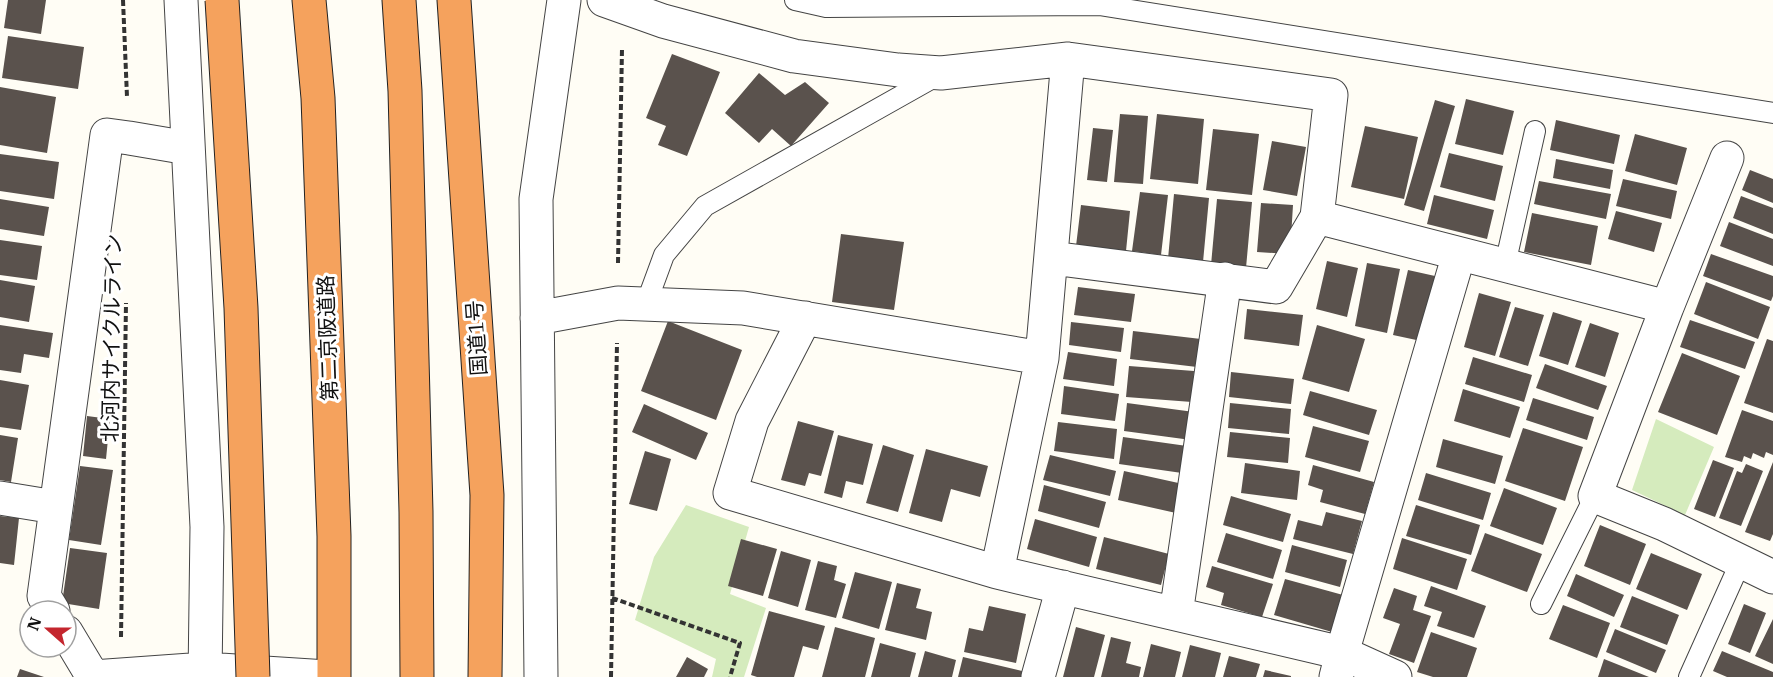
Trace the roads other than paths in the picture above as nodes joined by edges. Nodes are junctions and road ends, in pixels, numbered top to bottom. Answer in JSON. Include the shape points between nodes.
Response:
{"nodes":[{"id":1,"x":182,"y":0,"type":"edge"},
{"id":2,"x":222,"y":0,"type":"edge"},
{"id":3,"x":309,"y":0,"type":"edge"},
{"id":4,"x":399,"y":0,"type":"edge"},
{"id":5,"x":454,"y":0,"type":"edge"},
{"id":6,"x":564,"y":0,"type":"edge"},
{"id":7,"x":604,"y":0,"type":"edge"},
{"id":8,"x":795,"y":0,"type":"edge"},
{"id":9,"x":1068,"y":59,"type":"junction"},
{"id":10,"x":941,"y":73,"type":"junction"},
{"id":11,"x":1773,"y":113,"type":"edge"},
{"id":12,"x":1535,"y":131,"type":"dead end"},
{"id":13,"x":188,"y":148,"type":"junction"},
{"id":14,"x":1727,"y":158,"type":"dead end"},
{"id":15,"x":1317,"y":217,"type":"junction"},
{"id":16,"x":1459,"y":254,"type":"junction"},
{"id":17,"x":1052,"y":258,"type":"junction"},
{"id":18,"x":1505,"y":265,"type":"junction"},
{"id":19,"x":1225,"y":279,"type":"junction"},
{"id":20,"x":646,"y":304,"type":"junction"},
{"id":21,"x":1667,"y":307,"type":"junction"},
{"id":22,"x":537,"y":318,"type":"junction"},
{"id":23,"x":805,"y":318,"type":"junction"},
{"id":24,"x":1042,"y":358,"type":"junction"},
{"id":25,"x":1595,"y":496,"type":"junction"},
{"id":26,"x":0,"y":498,"type":"edge"},
{"id":27,"x":55,"y":507,"type":"junction"},
{"id":28,"x":1741,"y":561,"type":"junction"},
{"id":29,"x":997,"y":572,"type":"junction"},
{"id":30,"x":1773,"y":577,"type":"edge"},
{"id":31,"x":1063,"y":587,"type":"junction"},
{"id":32,"x":46,"y":599,"type":"edge"},
{"id":33,"x":1541,"y":604,"type":"dead end"},
{"id":34,"x":1176,"y":614,"type":"junction"},
{"id":35,"x":78,"y":647,"type":"edge"},
{"id":36,"x":1339,"y":665,"type":"edge"},
{"id":37,"x":205,"y":673,"type":"edge"},
{"id":38,"x":102,"y":676,"type":"edge"},
{"id":39,"x":253,"y":677,"type":"edge"},
{"id":40,"x":327,"y":677,"type":"edge"},
{"id":41,"x":334,"y":677,"type":"edge"},
{"id":42,"x":417,"y":677,"type":"edge"},
{"id":43,"x":485,"y":677,"type":"edge"},
{"id":44,"x":542,"y":677,"type":"edge"},
{"id":45,"x":1038,"y":677,"type":"edge"},
{"id":46,"x":1395,"y":677,"type":"edge"},
{"id":47,"x":1689,"y":677,"type":"edge"}],
"edges":[{"from":1,"to":13,"type":"street"},
{"from":2,"to":39,"type":"highway","bridge":true,"via":[[242,308]]},
{"from":3,"to":41,"type":"highway","name":"第二京阪道路","via":[[318,98],[332,477]]},
{"from":4,"to":42,"type":"highway","via":[[405,91]]},
{"from":5,"to":43,"type":"highway","name":"国道1号","via":[[487,495]]},
{"from":6,"to":22,"type":"street","via":[[536,199]]},
{"from":7,"to":10,"type":"street","via":[[663,21],[794,56]]},
{"from":8,"to":11,"type":"lane","via":[[826,7],[1099,5]]},
{"from":9,"to":10,"type":"street"},
{"from":9,"to":15,"type":"street","via":[[1331,95]]},
{"from":9,"to":17,"type":"street"},
{"from":10,"to":20,"type":"lane","via":[[705,206],[664,255]]},
{"from":12,"to":18,"type":"lane"},
{"from":13,"to":27,"type":"street","via":[[107,135]]},
{"from":13,"to":37,"type":"street","via":[[207,527]]},
{"from":14,"to":21,"type":"street"},
{"from":15,"to":16,"type":"street"},
{"from":15,"to":19,"type":"street","via":[[1276,287]]},
{"from":16,"to":18,"type":"street"},
{"from":16,"to":36,"type":"street"},
{"from":17,"to":19,"type":"street"},
{"from":17,"to":24,"type":"street"},
{"from":18,"to":21,"type":"street"},
{"from":19,"to":34,"type":"street"},
{"from":20,"to":22,"type":"street","via":[[618,303]]},
{"from":20,"to":23,"type":"street","via":[[743,308]]},
{"from":21,"to":25,"type":"street"},
{"from":22,"to":44,"type":"street"},
{"from":23,"to":24,"type":"street"},
{"from":23,"to":29,"type":"street","via":[[752,421],[730,493]]},
{"from":24,"to":29,"type":"street"},
{"from":25,"to":28,"type":"street"},
{"from":25,"to":33,"type":"lane"},
{"from":26,"to":27,"type":"street"},
{"from":27,"to":32,"type":"street"},
{"from":28,"to":30,"type":"street"},
{"from":28,"to":47,"type":"lane"},
{"from":29,"to":31,"type":"street"},
{"from":31,"to":34,"type":"street"},
{"from":31,"to":45,"type":"street"},
{"from":34,"to":36,"type":"street"},
{"from":35,"to":38,"type":"street"},
{"from":36,"to":46,"type":"street"},
{"from":37,"to":38,"type":"street"},
{"from":37,"to":40,"type":"street"}]}
